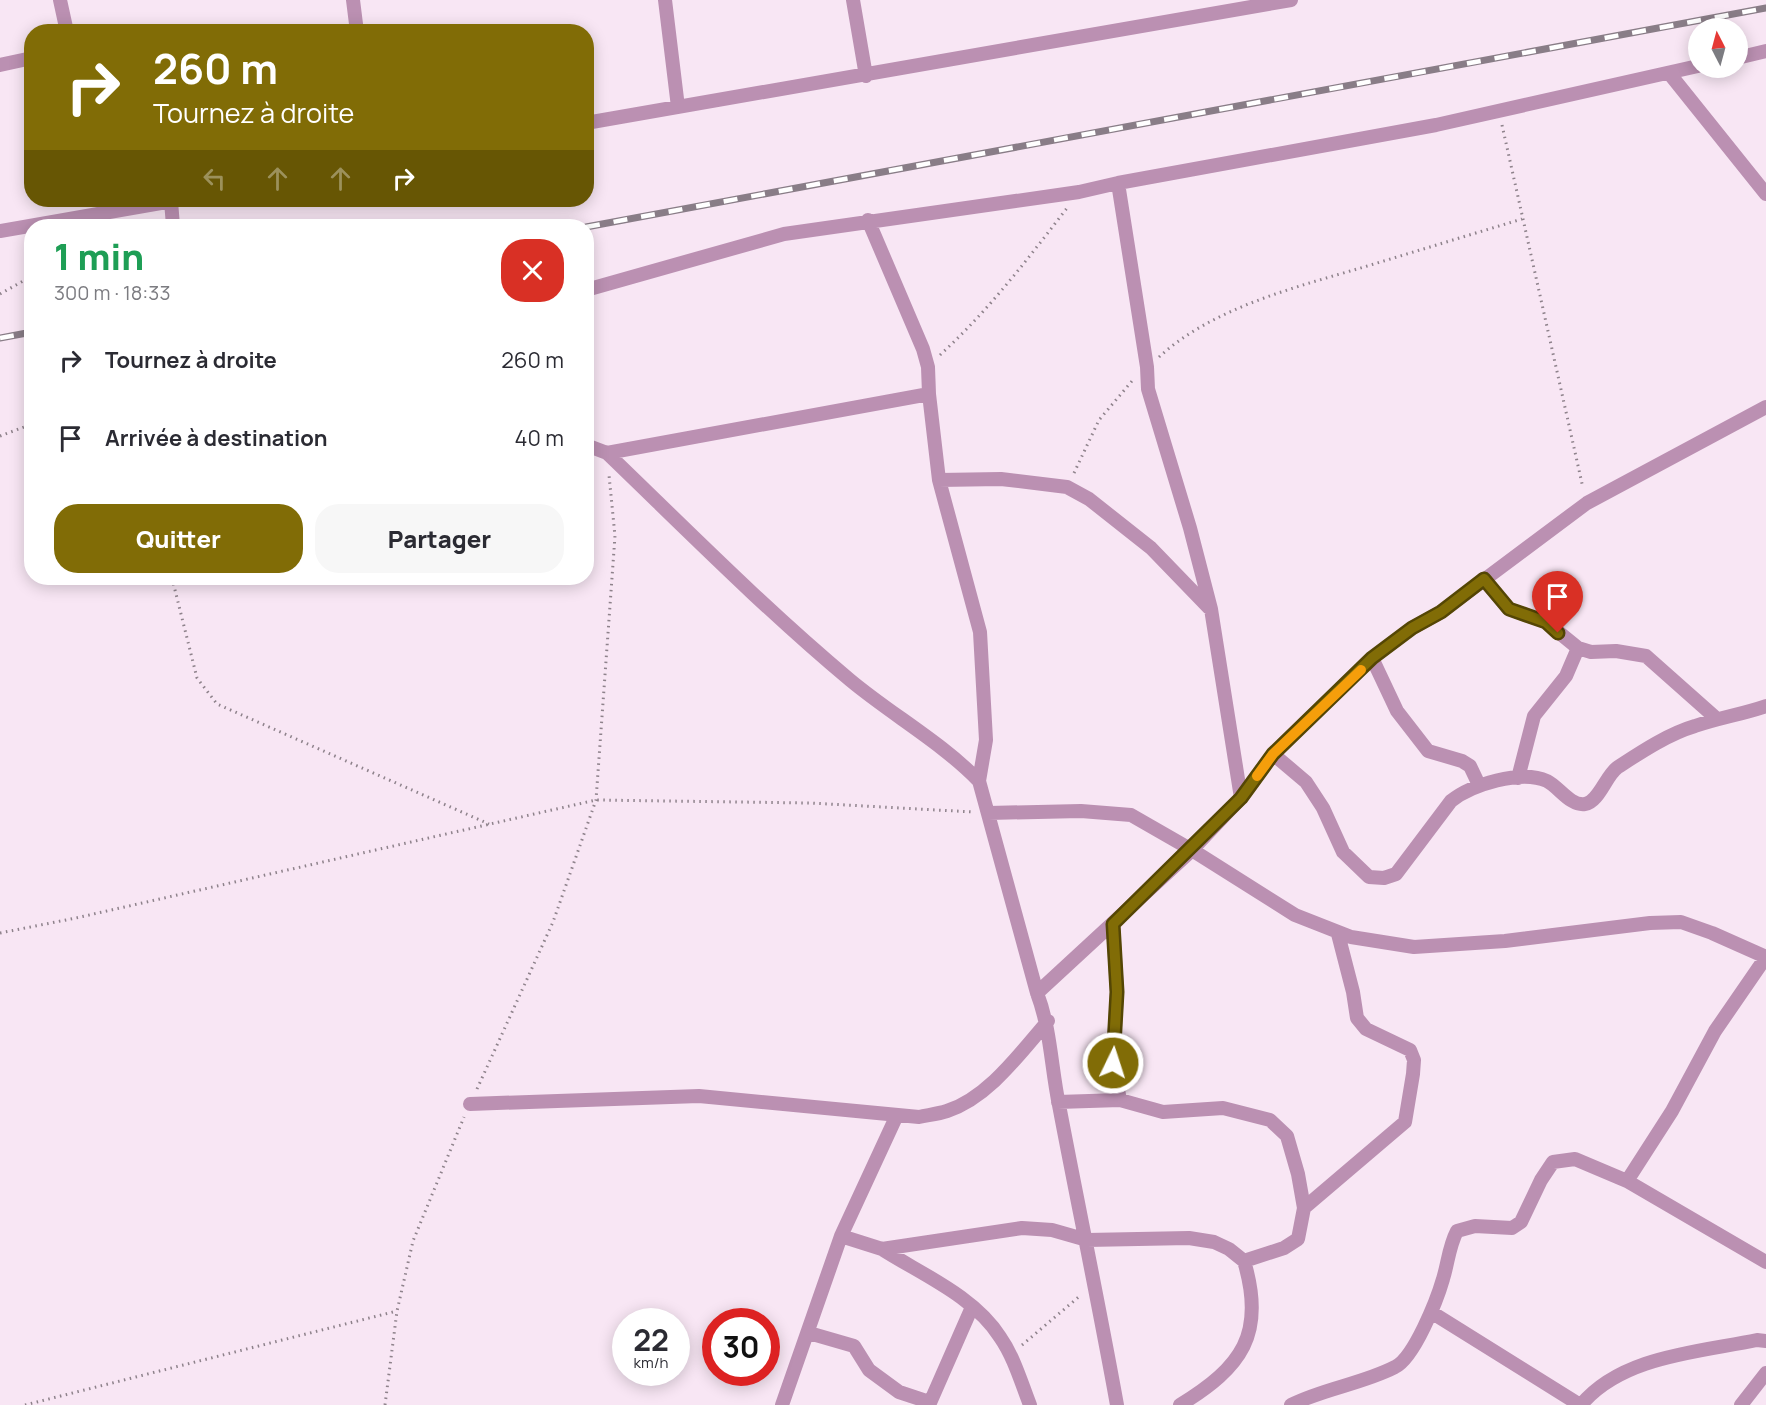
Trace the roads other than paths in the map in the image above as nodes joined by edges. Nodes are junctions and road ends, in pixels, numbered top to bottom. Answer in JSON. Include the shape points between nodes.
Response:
{"nodes":[{"id":1,"x":60,"y":0,"type":"edge"},
{"id":2,"x":353,"y":0,"type":"edge"},
{"id":3,"x":665,"y":0,"type":"edge"},
{"id":4,"x":853,"y":0,"type":"edge"},
{"id":5,"x":1291,"y":0,"type":"edge"},
{"id":6,"x":65,"y":24,"type":"edge"},
{"id":7,"x":356,"y":24,"type":"edge"},
{"id":8,"x":1766,"y":51,"type":"edge"},
{"id":9,"x":1748,"y":55,"type":"edge"},
{"id":10,"x":24,"y":60,"type":"edge"},
{"id":11,"x":0,"y":65,"type":"edge"},
{"id":12,"x":1688,"y":68,"type":"edge"},
{"id":13,"x":1669,"y":73,"type":"junction"},
{"id":14,"x":866,"y":76,"type":"junction"},
{"id":15,"x":678,"y":107,"type":"junction"},
{"id":16,"x":594,"y":122,"type":"edge"},
{"id":17,"x":1118,"y":183,"type":"junction"},
{"id":18,"x":1766,"y":194,"type":"edge"},
{"id":19,"x":94,"y":207,"type":"edge"},
{"id":20,"x":47,"y":219,"type":"edge"},
{"id":21,"x":868,"y":220,"type":"junction"},
{"id":22,"x":24,"y":225,"type":"edge"},
{"id":23,"x":0,"y":231,"type":"edge"},
{"id":24,"x":594,"y":288,"type":"edge"},
{"id":25,"x":929,"y":394,"type":"junction"},
{"id":26,"x":1766,"y":407,"type":"edge"},
{"id":27,"x":594,"y":448,"type":"edge"},
{"id":28,"x":607,"y":453,"type":"junction"},
{"id":29,"x":939,"y":480,"type":"junction"},
{"id":30,"x":1484,"y":579,"type":"junction"},
{"id":31,"x":1211,"y":609,"type":"junction"},
{"id":32,"x":1578,"y":648,"type":"junction"},
{"id":33,"x":1372,"y":658,"type":"junction"},
{"id":34,"x":1766,"y":706,"type":"edge"},
{"id":35,"x":1717,"y":719,"type":"junction"},
{"id":36,"x":1273,"y":754,"type":"junction"},
{"id":37,"x":1518,"y":778,"type":"junction"},
{"id":38,"x":979,"y":781,"type":"junction"},
{"id":39,"x":1479,"y":785,"type":"junction"},
{"id":40,"x":1241,"y":798,"type":"junction"},
{"id":41,"x":988,"y":813,"type":"junction"},
{"id":42,"x":1192,"y":849,"type":"junction"},
{"id":43,"x":1113,"y":924,"type":"junction"},
{"id":44,"x":1338,"y":933,"type":"junction"},
{"id":45,"x":1037,"y":993,"type":"junction"},
{"id":46,"x":1048,"y":1021,"type":"junction"},
{"id":47,"x":1120,"y":1100,"type":"junction"},
{"id":48,"x":1058,"y":1102,"type":"junction"},
{"id":49,"x":470,"y":1104,"type":"road end"},
{"id":50,"x":897,"y":1115,"type":"junction"},
{"id":51,"x":1627,"y":1181,"type":"junction"},
{"id":52,"x":1305,"y":1208,"type":"junction"},
{"id":53,"x":841,"y":1236,"type":"junction"},
{"id":54,"x":1088,"y":1240,"type":"junction"},
{"id":55,"x":882,"y":1249,"type":"junction"},
{"id":56,"x":1244,"y":1262,"type":"junction"},
{"id":57,"x":1766,"y":1262,"type":"edge"},
{"id":58,"x":972,"y":1307,"type":"junction"},
{"id":59,"x":1431,"y":1312,"type":"junction"},
{"id":60,"x":809,"y":1333,"type":"junction"},
{"id":61,"x":1766,"y":1341,"type":"edge"},
{"id":62,"x":1766,"y":1373,"type":"edge"},
{"id":63,"x":929,"y":1403,"type":"edge"},
{"id":64,"x":782,"y":1405,"type":"edge"},
{"id":65,"x":1030,"y":1405,"type":"edge"},
{"id":66,"x":1117,"y":1405,"type":"edge"},
{"id":67,"x":1180,"y":1405,"type":"edge"},
{"id":68,"x":1291,"y":1405,"type":"edge"},
{"id":69,"x":1581,"y":1405,"type":"edge"},
{"id":70,"x":1741,"y":1405,"type":"edge"}],
"edges":[{"from":1,"to":6,"type":"street"},
{"from":2,"to":7,"type":"street"},
{"from":3,"to":15,"type":"street"},
{"from":4,"to":14,"type":"street"},
{"from":5,"to":14,"type":"street"},
{"from":8,"to":9,"type":"street"},
{"from":10,"to":11,"type":"street"},
{"from":12,"to":13,"type":"street"},
{"from":13,"to":17,"type":"street","via":[[1358,141]]},
{"from":13,"to":18,"type":"street"},
{"from":14,"to":15,"type":"street"},
{"from":15,"to":16,"type":"street"},
{"from":17,"to":21,"type":"street","via":[[1079,192]]},
{"from":17,"to":31,"type":"street","via":[[1148,389]]},
{"from":19,"to":20,"type":"street"},
{"from":21,"to":24,"type":"street","via":[[784,234]]},
{"from":21,"to":25,"type":"street","via":[[911,316],[928,367]]},
{"from":22,"to":23,"type":"street"},
{"from":25,"to":28,"type":"street"},
{"from":25,"to":29,"type":"street"},
{"from":26,"to":30,"type":"street","via":[[1587,503]]},
{"from":27,"to":28,"type":"street"},
{"from":28,"to":38,"type":"street","via":[[787,624],[904,723],[957,759]]},
{"from":29,"to":31,"type":"street","via":[[1001,480],[1067,487],[1089,499],[1151,548]]},
{"from":29,"to":38,"type":"street","via":[[980,632],[986,740]]},
{"from":30,"to":32,"type":"street","via":[[1509,609],[1546,622]]},
{"from":30,"to":33,"type":"street"},
{"from":31,"to":40,"type":"street"},
{"from":32,"to":35,"type":"street","via":[[1646,656]]},
{"from":32,"to":37,"type":"street","via":[[1566,676],[1534,716]]},
{"from":33,"to":36,"type":"street"},
{"from":33,"to":39,"type":"street","via":[[1396,711],[1428,752],[1470,766]]},
{"from":34,"to":35,"type":"street"},
{"from":35,"to":37,"type":"street","via":[[1693,726],[1614,769],[1591,802],[1576,803],[1546,781]]},
{"from":36,"to":39,"type":"street","via":[[1306,782],[1343,852],[1369,877],[1396,874],[1451,801]]},
{"from":36,"to":40,"type":"street"},
{"from":37,"to":39,"type":"street"},
{"from":38,"to":41,"type":"street"},
{"from":40,"to":42,"type":"street"},
{"from":41,"to":42,"type":"street","via":[[1081,811],[1131,815]]},
{"from":41,"to":45,"type":"street"},
{"from":42,"to":43,"type":"street"},
{"from":42,"to":44,"type":"street","via":[[1295,915]]},
{"from":43,"to":45,"type":"street"},
{"from":43,"to":47,"type":"street","via":[[1117,992],[1113,1063]]},
{"from":44,"to":51,"type":"street","via":[[1414,947],[1681,922],[1766,957],[1715,1031],[1672,1111]]},
{"from":44,"to":52,"type":"street","via":[[1357,1018],[1366,1029],[1410,1050],[1413,1074],[1405,1122]]},
{"from":45,"to":46,"type":"street"},
{"from":46,"to":48,"type":"street"},
{"from":46,"to":50,"type":"street","via":[[977,1094],[948,1111],[919,1117]]},
{"from":47,"to":48,"type":"street"},
{"from":47,"to":52,"type":"street","via":[[1163,1112],[1223,1108],[1269,1120],[1287,1136]]},
{"from":48,"to":54,"type":"street"},
{"from":49,"to":50,"type":"street","via":[[699,1096]]},
{"from":50,"to":53,"type":"street"},
{"from":51,"to":57,"type":"street"},
{"from":51,"to":59,"type":"street","via":[[1575,1159],[1553,1162],[1521,1222],[1512,1228],[1475,1226],[1457,1231]]},
{"from":52,"to":56,"type":"street","via":[[1298,1239]]},
{"from":53,"to":55,"type":"street"},
{"from":53,"to":60,"type":"street"},
{"from":54,"to":55,"type":"street","via":[[1052,1230],[1023,1228]]},
{"from":54,"to":56,"type":"street","via":[[1206,1240],[1229,1249]]},
{"from":54,"to":66,"type":"street"},
{"from":55,"to":58,"type":"street"},
{"from":56,"to":67,"type":"street","via":[[1252,1289],[1253,1323],[1239,1355],[1218,1379]]},
{"from":58,"to":63,"type":"street"},
{"from":58,"to":65,"type":"street","via":[[1001,1337]]},
{"from":59,"to":68,"type":"street","via":[[1398,1366]]},
{"from":59,"to":69,"type":"street"},
{"from":60,"to":63,"type":"street","via":[[854,1346],[869,1370],[890,1386]]},
{"from":60,"to":64,"type":"street"},
{"from":61,"to":69,"type":"street","via":[[1642,1365],[1595,1388]]},
{"from":62,"to":70,"type":"street"}]}
